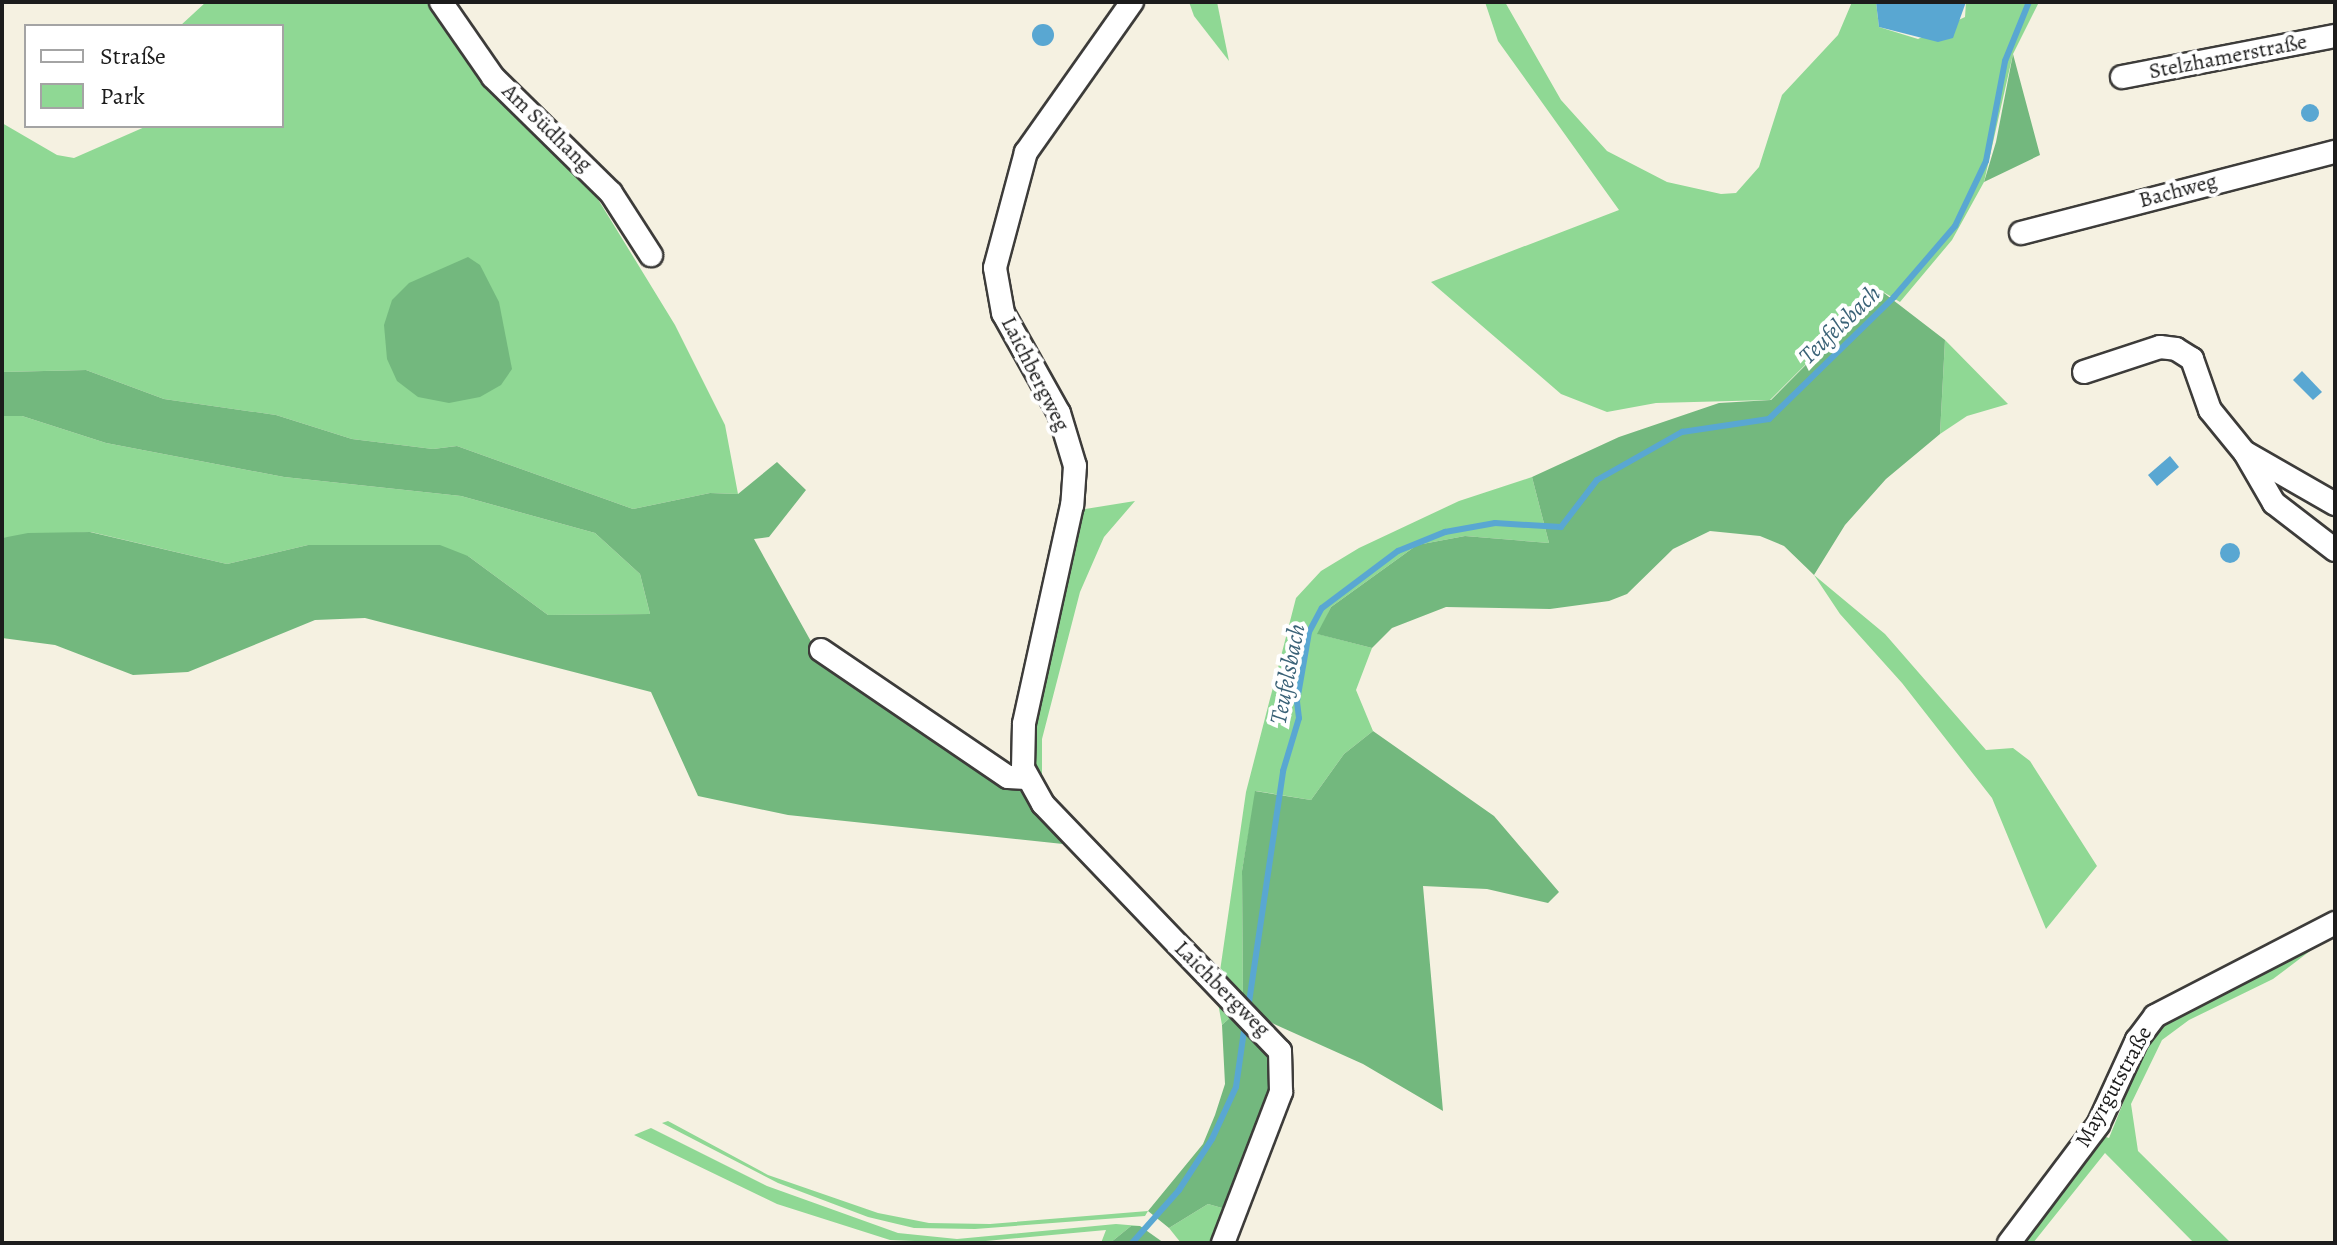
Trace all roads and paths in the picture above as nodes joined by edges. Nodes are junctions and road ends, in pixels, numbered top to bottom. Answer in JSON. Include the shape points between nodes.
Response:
{"nodes":[{"id":1,"x":441,"y":2,"type":"edge"},
{"id":2,"x":1132,"y":2,"type":"edge"},
{"id":3,"x":2335,"y":36,"type":"edge"},
{"id":4,"x":2122,"y":77,"type":"dead end"},
{"id":5,"x":2335,"y":152,"type":"edge"},
{"id":6,"x":2021,"y":233,"type":"dead end"},
{"id":7,"x":651,"y":255,"type":"dead end"},
{"id":8,"x":2084,"y":372,"type":"dead end"},
{"id":9,"x":2245,"y":453,"type":"junction"},
{"id":10,"x":2335,"y":504,"type":"edge"},
{"id":11,"x":2335,"y":550,"type":"edge"},
{"id":12,"x":821,"y":650,"type":"dead end"},
{"id":13,"x":1026,"y":778,"type":"junction"},
{"id":14,"x":2335,"y":923,"type":"edge"},
{"id":15,"x":1223,"y":1243,"type":"edge"},
{"id":16,"x":2009,"y":1243,"type":"edge"}],
"edges":[{"from":1,"to":7,"type":"street","name":"Am Südhang","via":[[493,77],[611,193]]},
{"from":2,"to":13,"type":"street","name":"Laichbergweg","via":[[1026,152],[995,268],[1003,313],[1059,413],[1075,466],[1072,505],[1024,724]]},
{"from":3,"to":4,"type":"street","name":"Stelzhamerstraße"},
{"from":5,"to":6,"type":"street","name":"Bachweg"},
{"from":8,"to":9,"type":"street","via":[[2160,347],[2176,349],[2192,359],[2210,410]]},
{"from":9,"to":10,"type":"street"},
{"from":9,"to":11,"type":"street","via":[[2274,503]]},
{"from":12,"to":13,"type":"street","via":[[1008,777]]},
{"from":13,"to":15,"type":"street","name":"Laichbergweg","via":[[1043,804],[1280,1051],[1281,1092]]},
{"from":14,"to":16,"type":"street","name":"Mayrgutstraße","via":[[2155,1016],[2137,1040],[2098,1125]]}]}
